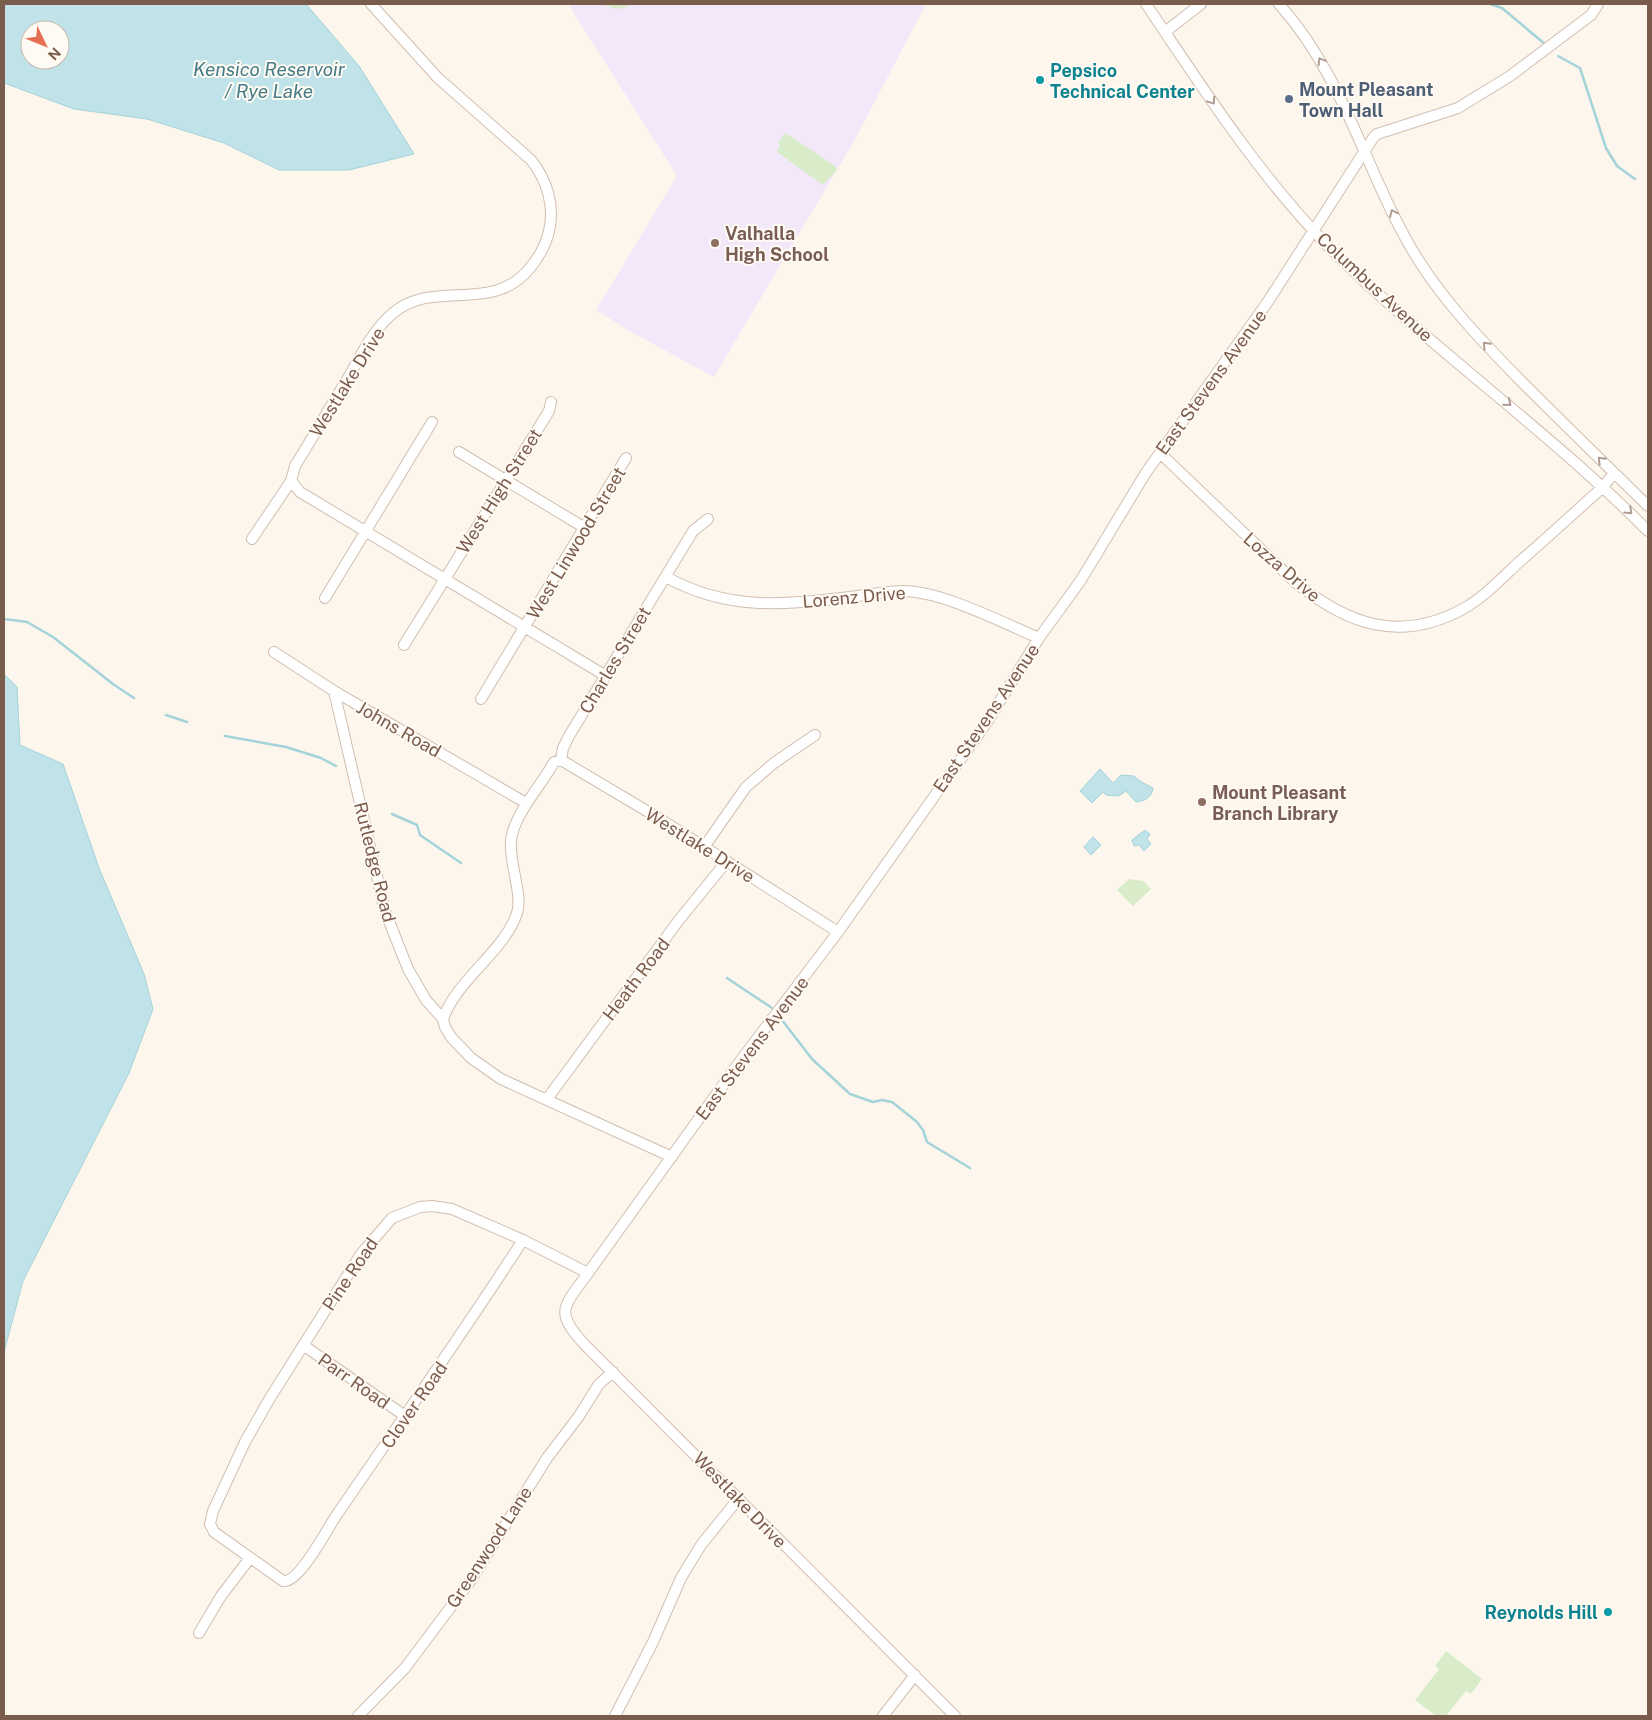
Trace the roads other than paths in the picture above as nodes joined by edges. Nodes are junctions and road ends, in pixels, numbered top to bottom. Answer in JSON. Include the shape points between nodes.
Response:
{"nodes":[{"id":1,"x":371,"y":4,"type":"edge"},
{"id":2,"x":1146,"y":4,"type":"edge"},
{"id":3,"x":1201,"y":4,"type":"edge"},
{"id":4,"x":1279,"y":4,"type":"edge"},
{"id":5,"x":1598,"y":4,"type":"edge"},
{"id":6,"x":1165,"y":32,"type":"junction"},
{"id":7,"x":1366,"y":152,"type":"junction"},
{"id":8,"x":1314,"y":232,"type":"junction"},
{"id":9,"x":551,"y":402,"type":"dead end"},
{"id":10,"x":432,"y":422,"type":"dead end"},
{"id":11,"x":459,"y":452,"type":"dead end"},
{"id":12,"x":1160,"y":453,"type":"junction"},
{"id":13,"x":626,"y":458,"type":"dead end"},
{"id":14,"x":1614,"y":473,"type":"junction"},
{"id":15,"x":505,"y":480,"type":"junction"},
{"id":16,"x":291,"y":481,"type":"junction"},
{"id":17,"x":1603,"y":487,"type":"junction"},
{"id":18,"x":1648,"y":506,"type":"edge"},
{"id":19,"x":708,"y":519,"type":"dead end"},
{"id":20,"x":585,"y":528,"type":"junction"},
{"id":21,"x":365,"y":531,"type":"junction"},
{"id":22,"x":1648,"y":531,"type":"edge"},
{"id":23,"x":252,"y":539,"type":"dead end"},
{"id":24,"x":666,"y":577,"type":"junction"},
{"id":25,"x":445,"y":579,"type":"junction"},
{"id":26,"x":325,"y":598,"type":"dead end"},
{"id":27,"x":525,"y":627,"type":"junction"},
{"id":28,"x":1039,"y":638,"type":"junction"},
{"id":29,"x":404,"y":645,"type":"dead end"},
{"id":30,"x":274,"y":652,"type":"dead end"},
{"id":31,"x":606,"y":676,"type":"junction"},
{"id":32,"x":334,"y":691,"type":"junction"},
{"id":33,"x":481,"y":699,"type":"dead end"},
{"id":34,"x":815,"y":735,"type":"dead end"},
{"id":35,"x":561,"y":760,"type":"junction"},
{"id":36,"x":526,"y":803,"type":"junction"},
{"id":37,"x":704,"y":847,"type":"junction"},
{"id":38,"x":727,"y":861,"type":"junction"},
{"id":39,"x":838,"y":932,"type":"junction"},
{"id":40,"x":443,"y":1019,"type":"junction"},
{"id":41,"x":547,"y":1099,"type":"junction"},
{"id":42,"x":672,"y":1157,"type":"junction"},
{"id":43,"x":523,"y":1240,"type":"junction"},
{"id":44,"x":588,"y":1273,"type":"junction"},
{"id":45,"x":303,"y":1345,"type":"junction"},
{"id":46,"x":613,"y":1372,"type":"junction"},
{"id":47,"x":405,"y":1416,"type":"junction"},
{"id":48,"x":739,"y":1498,"type":"junction"},
{"id":49,"x":250,"y":1558,"type":"junction"},
{"id":50,"x":199,"y":1633,"type":"dead end"},
{"id":51,"x":915,"y":1675,"type":"junction"},
{"id":52,"x":358,"y":1716,"type":"edge"},
{"id":53,"x":615,"y":1716,"type":"edge"},
{"id":54,"x":883,"y":1716,"type":"edge"},
{"id":55,"x":955,"y":1716,"type":"edge"}],
"edges":[{"from":1,"to":16,"type":"street","name":"Westlake Drive","via":[[438,78],[532,160],[547,189],[551,224],[536,260],[509,285],[486,294],[425,297],[403,306],[390,316],[368,342],[295,466]]},
{"from":2,"to":6,"type":"street","name":"Columbus Avenue"},
{"from":3,"to":6,"type":"street"},
{"from":7,"to":4,"type":"street","one_way":true,"via":[[1320,59]]},
{"from":5,"to":7,"type":"street","name":"East Stevens Avenue","via":[[1591,15],[1510,76],[1458,108],[1377,134]]},
{"from":6,"to":8,"type":"street","name":"Columbus Avenue","one_way":true,"via":[[1227,122]]},
{"from":7,"to":8,"type":"street","name":"East Stevens Avenue"},
{"from":14,"to":7,"type":"street","one_way":true,"via":[[1507,367],[1446,299],[1404,236]]},
{"from":8,"to":12,"type":"street","name":"East Stevens Avenue"},
{"from":8,"to":17,"type":"street","name":"Columbus Avenue","one_way":true,"via":[[1396,310]]},
{"from":9,"to":15,"type":"street","name":"West High Street","via":[[549,411]]},
{"from":10,"to":21,"type":"street"},
{"from":11,"to":15,"type":"street"},
{"from":12,"to":17,"type":"street","name":"Lozza Drive","via":[[1316,599],[1364,623],[1393,627],[1430,624],[1463,609]]},
{"from":12,"to":28,"type":"street","name":"East Stevens Avenue","via":[[1129,498],[1081,580]]},
{"from":13,"to":20,"type":"street","name":"West Linwood Street"},
{"from":14,"to":17,"type":"street","name":"Lozza Drive"},
{"from":14,"to":18,"type":"street"},
{"from":15,"to":20,"type":"street"},
{"from":15,"to":25,"type":"street","name":"West High Street"},
{"from":16,"to":21,"type":"street","via":[[300,492]]},
{"from":16,"to":23,"type":"street"},
{"from":17,"to":22,"type":"street","name":"Columbus Avenue","one_way":true},
{"from":19,"to":24,"type":"street","name":"Charles Street","via":[[693,531]]},
{"from":20,"to":27,"type":"street","name":"West Linwood Street"},
{"from":21,"to":25,"type":"street"},
{"from":21,"to":26,"type":"street"},
{"from":24,"to":28,"type":"street","name":"Lorenz Drive","via":[[707,596],[737,602],[822,600],[919,592],[950,601]]},
{"from":24,"to":31,"type":"street","name":"Charles Street"},
{"from":25,"to":27,"type":"street"},
{"from":25,"to":29,"type":"street","name":"West High Street"},
{"from":27,"to":31,"type":"street"},
{"from":27,"to":33,"type":"street","name":"West Linwood Street"},
{"from":28,"to":39,"type":"street","name":"East Stevens Avenue","via":[[987,722]]},
{"from":30,"to":32,"type":"street","name":"Johns Road"},
{"from":31,"to":35,"type":"street","name":"Charles Street","via":[[569,736]]},
{"from":32,"to":36,"type":"street","name":"Johns Road"},
{"from":32,"to":40,"type":"street","name":"Rutledge Road","via":[[385,911],[408,969],[426,1000]]},
{"from":34,"to":37,"type":"street","via":[[746,787]]},
{"from":35,"to":36,"type":"street","name":"Charles Street","via":[[554,762],[543,783]]},
{"from":35,"to":37,"type":"street","name":"Westlake Drive"},
{"from":36,"to":40,"type":"street","name":"Charles Street","via":[[510,842],[518,912],[510,928],[467,981]]},
{"from":37,"to":38,"type":"street","name":"Westlake Drive"},
{"from":38,"to":39,"type":"street","name":"Westlake Drive"},
{"from":38,"to":41,"type":"street","name":"Heath Road","via":[[679,920]]},
{"from":39,"to":42,"type":"street","name":"East Stevens Avenue"},
{"from":40,"to":41,"type":"street","name":"Rutledge Road","via":[[444,1028],[451,1037],[482,1066],[501,1079]]},
{"from":41,"to":42,"type":"street","name":"Rutledge Road"},
{"from":42,"to":44,"type":"street","name":"East Stevens Avenue"},
{"from":43,"to":44,"type":"street","name":"Pine Road"},
{"from":43,"to":45,"type":"street","name":"Pine Road","via":[[452,1209],[432,1206],[408,1210],[392,1218],[361,1254]]},
{"from":43,"to":47,"type":"street","name":"Clover Road","via":[[450,1354]]},
{"from":44,"to":46,"type":"street","name":"Westlake Drive","via":[[566,1307],[565,1318],[569,1327]]},
{"from":45,"to":47,"type":"street","name":"Parr Road"},
{"from":45,"to":49,"type":"street","name":"Pine Road","via":[[245,1442],[210,1524],[214,1532]]},
{"from":46,"to":48,"type":"street","name":"Westlake Drive"},
{"from":46,"to":52,"type":"street","name":"Greenwood Lane","via":[[599,1384],[547,1458],[460,1594],[405,1668]]},
{"from":47,"to":49,"type":"street","name":"Clover Road","via":[[303,1568],[286,1582]]},
{"from":48,"to":51,"type":"street","name":"Westlake Drive"},
{"from":48,"to":53,"type":"street","via":[[701,1545],[681,1578]]},
{"from":49,"to":50,"type":"street","via":[[221,1596]]},
{"from":51,"to":54,"type":"street"},
{"from":51,"to":55,"type":"street","name":"Westlake Drive"}]}
